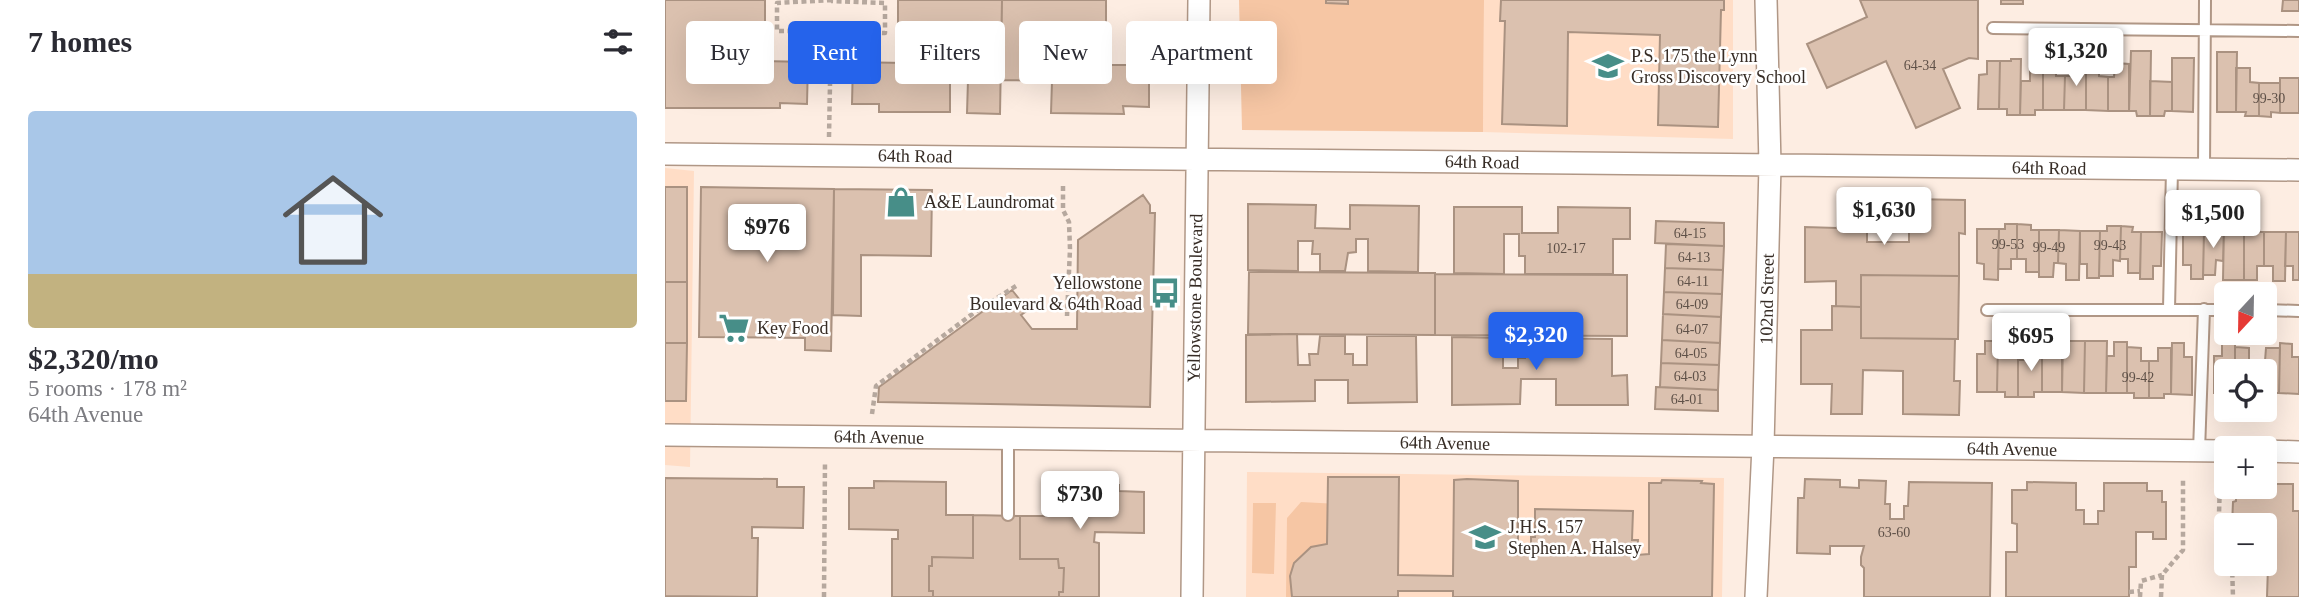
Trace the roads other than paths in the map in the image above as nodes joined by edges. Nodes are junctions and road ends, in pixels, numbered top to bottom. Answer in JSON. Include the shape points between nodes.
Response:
{"nodes":[{"id":1,"x":1199,"y":0,"type":"edge"},
{"id":2,"x":1766,"y":0,"type":"edge"},
{"id":3,"x":2204,"y":0,"type":"edge"},
{"id":4,"x":1993,"y":28,"type":"dead end"},
{"id":5,"x":2204,"y":30,"type":"junction"},
{"id":6,"x":2299,"y":31,"type":"edge"},
{"id":7,"x":665,"y":154,"type":"edge"},
{"id":8,"x":1197,"y":159,"type":"junction"},
{"id":9,"x":1770,"y":165,"type":"junction"},
{"id":10,"x":2172,"y":169,"type":"junction"},
{"id":11,"x":2204,"y":169,"type":"junction"},
{"id":12,"x":2299,"y":170,"type":"edge"},
{"id":13,"x":2169,"y":309,"type":"junction"},
{"id":14,"x":2204,"y":309,"type":"junction"},
{"id":15,"x":2214,"y":309,"type":"edge"},
{"id":16,"x":1987,"y":310,"type":"dead end"},
{"id":17,"x":2277,"y":310,"type":"edge"},
{"id":18,"x":2299,"y":311,"type":"edge"},
{"id":19,"x":665,"y":435,"type":"edge"},
{"id":20,"x":1008,"y":438,"type":"junction"},
{"id":21,"x":1194,"y":440,"type":"junction"},
{"id":22,"x":1763,"y":446,"type":"junction"},
{"id":23,"x":2199,"y":451,"type":"junction"},
{"id":24,"x":2214,"y":451,"type":"edge"},
{"id":25,"x":2277,"y":451,"type":"edge"},
{"id":26,"x":2299,"y":452,"type":"edge"},
{"id":27,"x":1008,"y":515,"type":"dead end"},
{"id":28,"x":1192,"y":597,"type":"edge"},
{"id":29,"x":1756,"y":597,"type":"edge"}],
"edges":[{"from":1,"to":8,"type":"street","name":"Yellowstone Boulevard"},
{"from":2,"to":9,"type":"street","name":"102nd Street"},
{"from":3,"to":5,"type":"lane"},
{"from":4,"to":5,"type":"lane"},
{"from":5,"to":6,"type":"lane"},
{"from":5,"to":11,"type":"lane"},
{"from":7,"to":8,"type":"street","name":"64th Road"},
{"from":8,"to":9,"type":"street","name":"64th Road"},
{"from":8,"to":21,"type":"street","name":"Yellowstone Boulevard"},
{"from":9,"to":10,"type":"street","name":"64th Road"},
{"from":9,"to":22,"type":"street","name":"102nd Street"},
{"from":10,"to":11,"type":"street","name":"64th Road"},
{"from":10,"to":13,"type":"lane"},
{"from":11,"to":12,"type":"street","name":"64th Road"},
{"from":13,"to":14,"type":"lane"},
{"from":13,"to":16,"type":"lane"},
{"from":14,"to":15,"type":"lane"},
{"from":14,"to":23,"type":"lane"},
{"from":17,"to":18,"type":"lane"},
{"from":19,"to":20,"type":"street","name":"64th Avenue"},
{"from":20,"to":21,"type":"street","name":"64th Avenue"},
{"from":20,"to":27,"type":"lane"},
{"from":21,"to":22,"type":"street","name":"64th Avenue"},
{"from":21,"to":28,"type":"street","name":"Yellowstone Boulevard"},
{"from":22,"to":23,"type":"street","name":"64th Avenue"},
{"from":22,"to":29,"type":"street","name":"102nd Street"},
{"from":23,"to":24,"type":"street","name":"64th Avenue"},
{"from":25,"to":26,"type":"street"}]}
